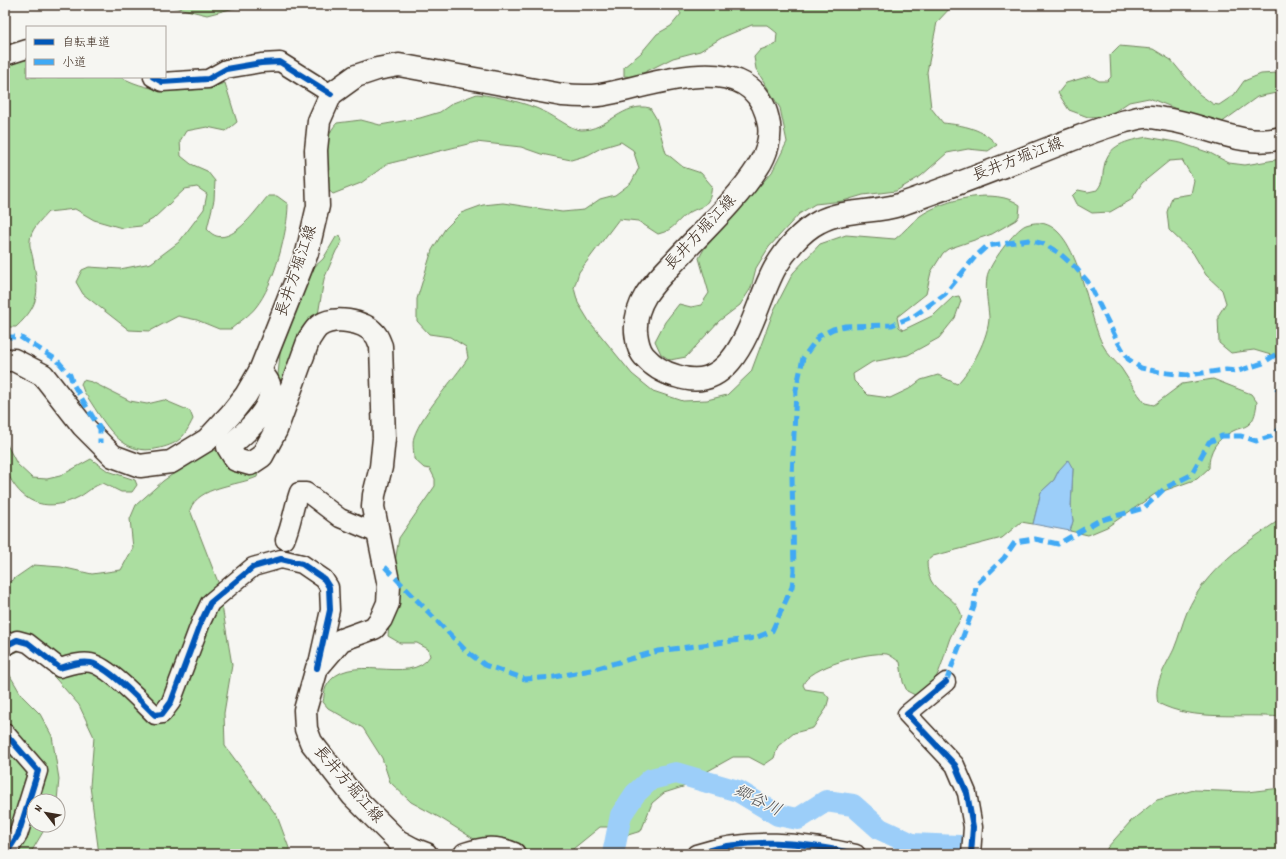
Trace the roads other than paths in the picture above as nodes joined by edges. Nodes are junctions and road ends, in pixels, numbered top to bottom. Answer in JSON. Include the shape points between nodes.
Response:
{"nodes":[{"id":1,"x":26,"y":49,"type":"edge"},
{"id":2,"x":5,"y":56,"type":"edge"},
{"id":3,"x":155,"y":78,"type":"edge"},
{"id":4,"x":331,"y":94,"type":"junction"},
{"id":5,"x":1281,"y":138,"type":"edge"},
{"id":6,"x":5,"y":360,"type":"edge"},
{"id":7,"x":260,"y":371,"type":"junction"},
{"id":8,"x":206,"y":440,"type":"junction"},
{"id":9,"x":228,"y":447,"type":"junction"},
{"id":10,"x":378,"y":534,"type":"junction"},
{"id":11,"x":285,"y":540,"type":"dead end"},
{"id":12,"x":5,"y":646,"type":"edge"},
{"id":13,"x":317,"y":668,"type":"junction"},
{"id":14,"x":946,"y":682,"type":"dead end"},
{"id":15,"x":5,"y":733,"type":"edge"},
{"id":16,"x":6,"y":854,"type":"edge"},
{"id":17,"x":426,"y":854,"type":"edge"},
{"id":18,"x":465,"y":854,"type":"edge"},
{"id":19,"x":514,"y":854,"type":"edge"},
{"id":20,"x":696,"y":854,"type":"edge"},
{"id":21,"x":856,"y":854,"type":"edge"},
{"id":22,"x":971,"y":854,"type":"edge"}],
"edges":[{"from":1,"to":2,"type":"street"},
{"from":3,"to":4,"type":"street","via":[[162,82],[208,79],[226,69],[280,62]]},
{"from":4,"to":5,"type":"main road","name":"長井方堀江線","via":[[356,76],[399,65],[583,97],[675,78],[710,75],[730,78],[750,88],[760,99],[770,130],[768,146],[758,166],[740,191],[644,296],[637,313],[637,344],[643,355],[670,375],[686,380],[707,378],[724,369],[738,352],[775,268],[804,232],[820,221],[839,215],[895,206],[1108,126],[1145,116],[1179,121],[1254,141]]},
{"from":4,"to":7,"type":"main road","name":"長井方堀江線","via":[[319,121],[316,150],[318,206],[307,253]]},
{"from":6,"to":8,"type":"main road","name":"長井方堀江線","via":[[14,360],[43,375],[83,426],[113,456],[140,466],[171,462]]},
{"from":7,"to":8,"type":"main road","name":"長井方堀江線","via":[[246,395]]},
{"from":7,"to":9,"type":"main road","via":[[270,385],[270,396],[262,414]]},
{"from":8,"to":9,"type":"main road"},
{"from":9,"to":10,"type":"main road","name":"長井方堀江線","via":[[236,460],[250,464],[262,456],[276,430],[309,339],[318,327],[344,320],[365,327],[375,334],[380,346],[384,438],[381,467],[373,501]]},
{"from":10,"to":11,"type":"street","via":[[340,518],[306,492],[299,492],[292,524]]},
{"from":10,"to":13,"type":"main road","name":"長井方堀江線","via":[[389,586],[388,603],[381,619],[374,628],[341,640]]},
{"from":12,"to":13,"type":"street","via":[[17,640],[28,643],[60,668],[92,663],[126,687],[155,715],[162,714],[171,702],[210,602],[254,567],[280,560],[302,564],[324,578],[329,587],[330,610]]},
{"from":13,"to":17,"type":"main road","name":"長井方堀江線","via":[[305,710],[306,729],[311,742],[353,796],[398,841]]},
{"from":14,"to":22,"type":"street","via":[[907,714],[955,765],[967,793],[972,820]]},
{"from":15,"to":16,"type":"street","via":[[38,771],[18,834]]},
{"from":18,"to":19,"type":"main road","via":[[492,848]]},
{"from":20,"to":21,"type":"street","via":[[740,844],[772,842],[802,843]]}]}
